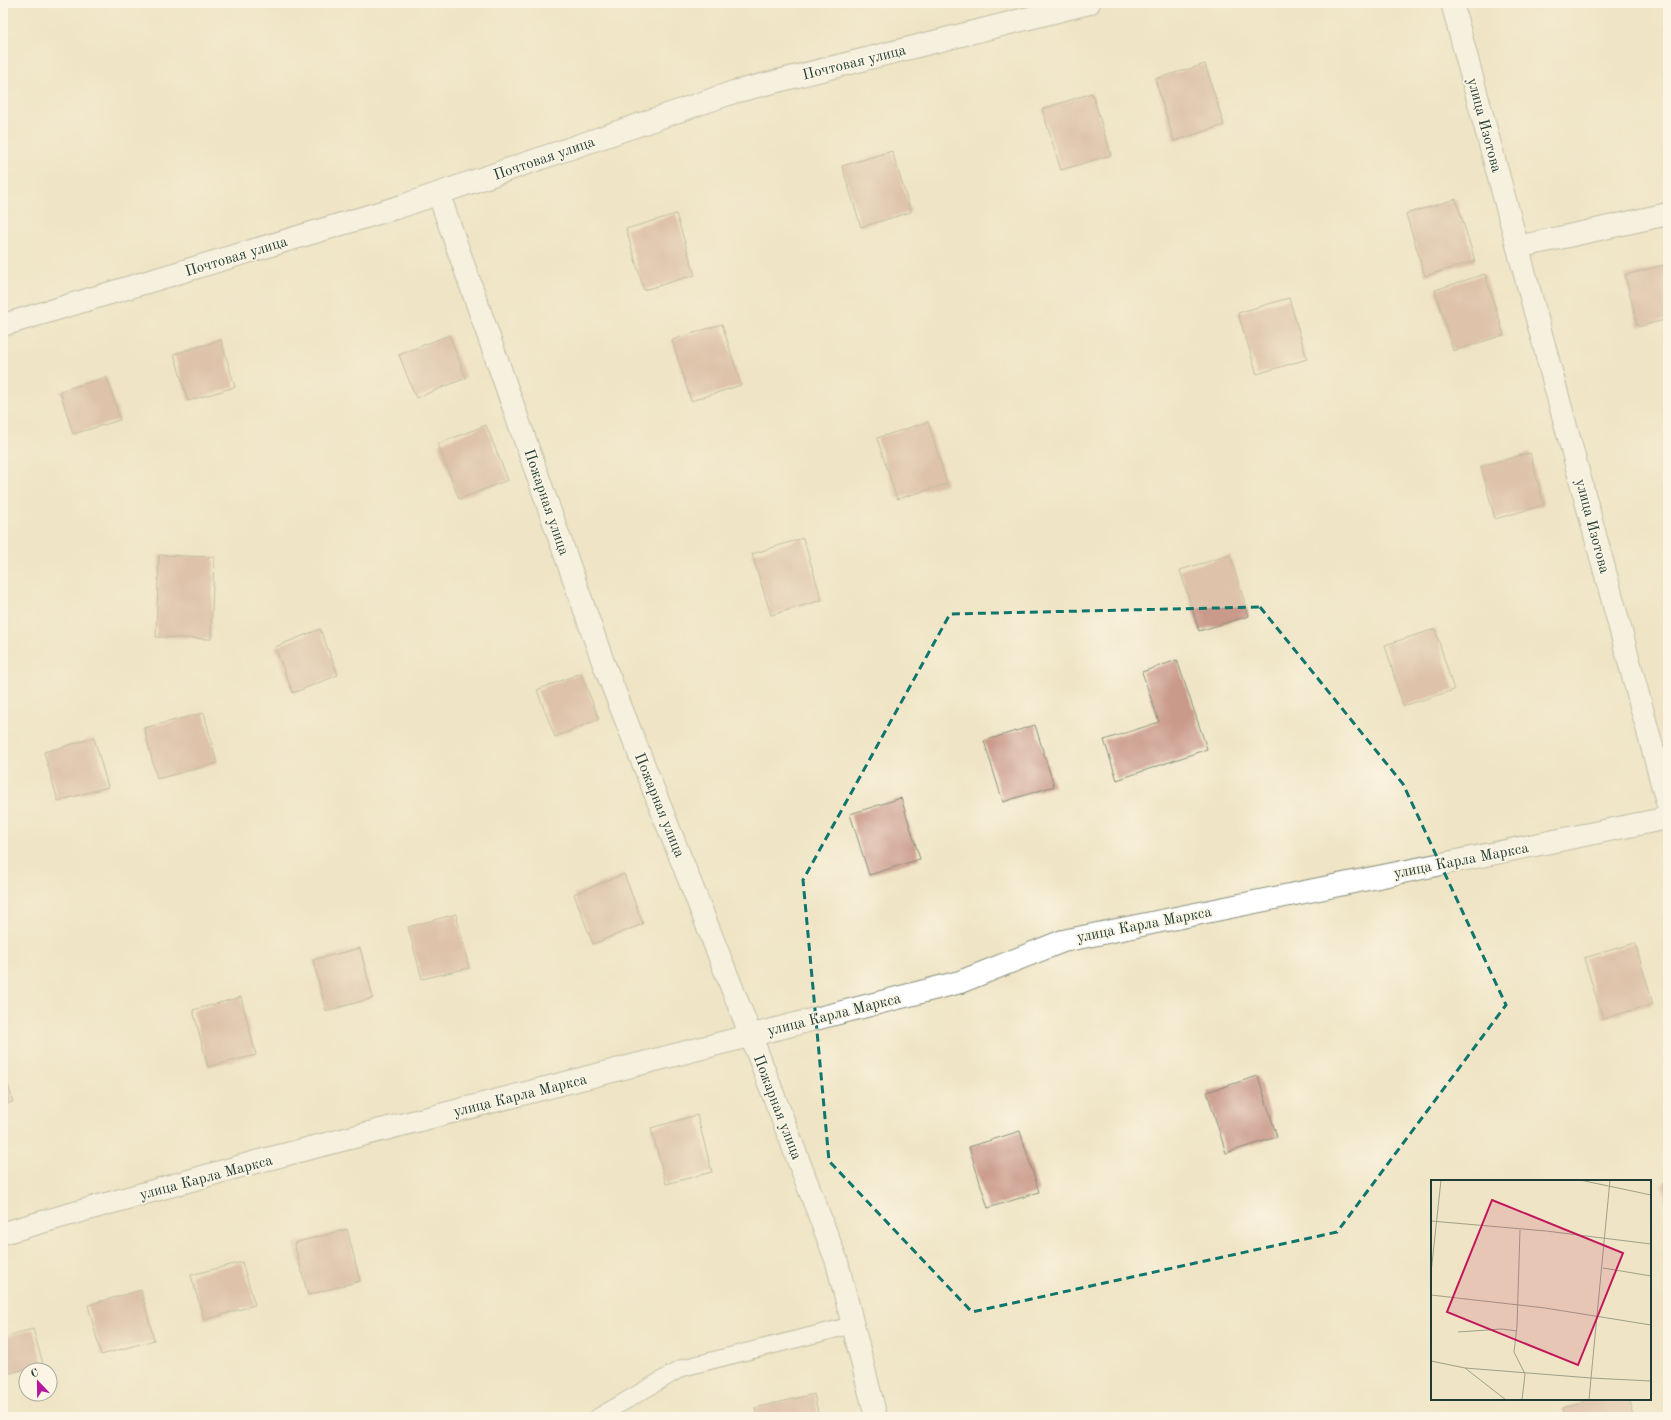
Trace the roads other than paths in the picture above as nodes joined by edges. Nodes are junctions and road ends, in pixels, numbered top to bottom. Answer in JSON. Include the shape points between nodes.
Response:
{"nodes":[{"id":1,"x":1089,"y":3,"type":"edge"},
{"id":2,"x":1452,"y":3,"type":"edge"},
{"id":3,"x":439,"y":195,"type":"junction"},
{"id":4,"x":1668,"y":214,"type":"edge"},
{"id":5,"x":1518,"y":247,"type":"junction"},
{"id":6,"x":3,"y":325,"type":"edge"},
{"id":7,"x":1668,"y":806,"type":"edge"},
{"id":8,"x":1668,"y":818,"type":"edge"},
{"id":9,"x":751,"y":1036,"type":"junction"},
{"id":10,"x":3,"y":1233,"type":"edge"},
{"id":11,"x":853,"y":1325,"type":"junction"},
{"id":12,"x":598,"y":1417,"type":"edge"},
{"id":13,"x":876,"y":1417,"type":"edge"}],
"edges":[{"from":1,"to":3,"type":"street","name":"Почтовая улица","via":[[734,92]]},
{"from":2,"to":5,"type":"street","name":"улица Изотова"},
{"from":3,"to":6,"type":"street","name":"Почтовая улица"},
{"from":3,"to":9,"type":"street","name":"Пожарная улица","via":[[603,662]]},
{"from":4,"to":5,"type":"street"},
{"from":5,"to":7,"type":"street","name":"улица Изотова"},
{"from":8,"to":9,"type":"street","name":"улица Карла Маркса","via":[[1063,941],[960,982]]},
{"from":9,"to":10,"type":"street","name":"улица Карла Маркса","via":[[252,1164]]},
{"from":9,"to":11,"type":"street","name":"Пожарная улица","via":[[837,1262]]},
{"from":11,"to":12,"type":"lane","via":[[682,1368]]},
{"from":11,"to":13,"type":"street","name":"Пожарная улица"}]}
